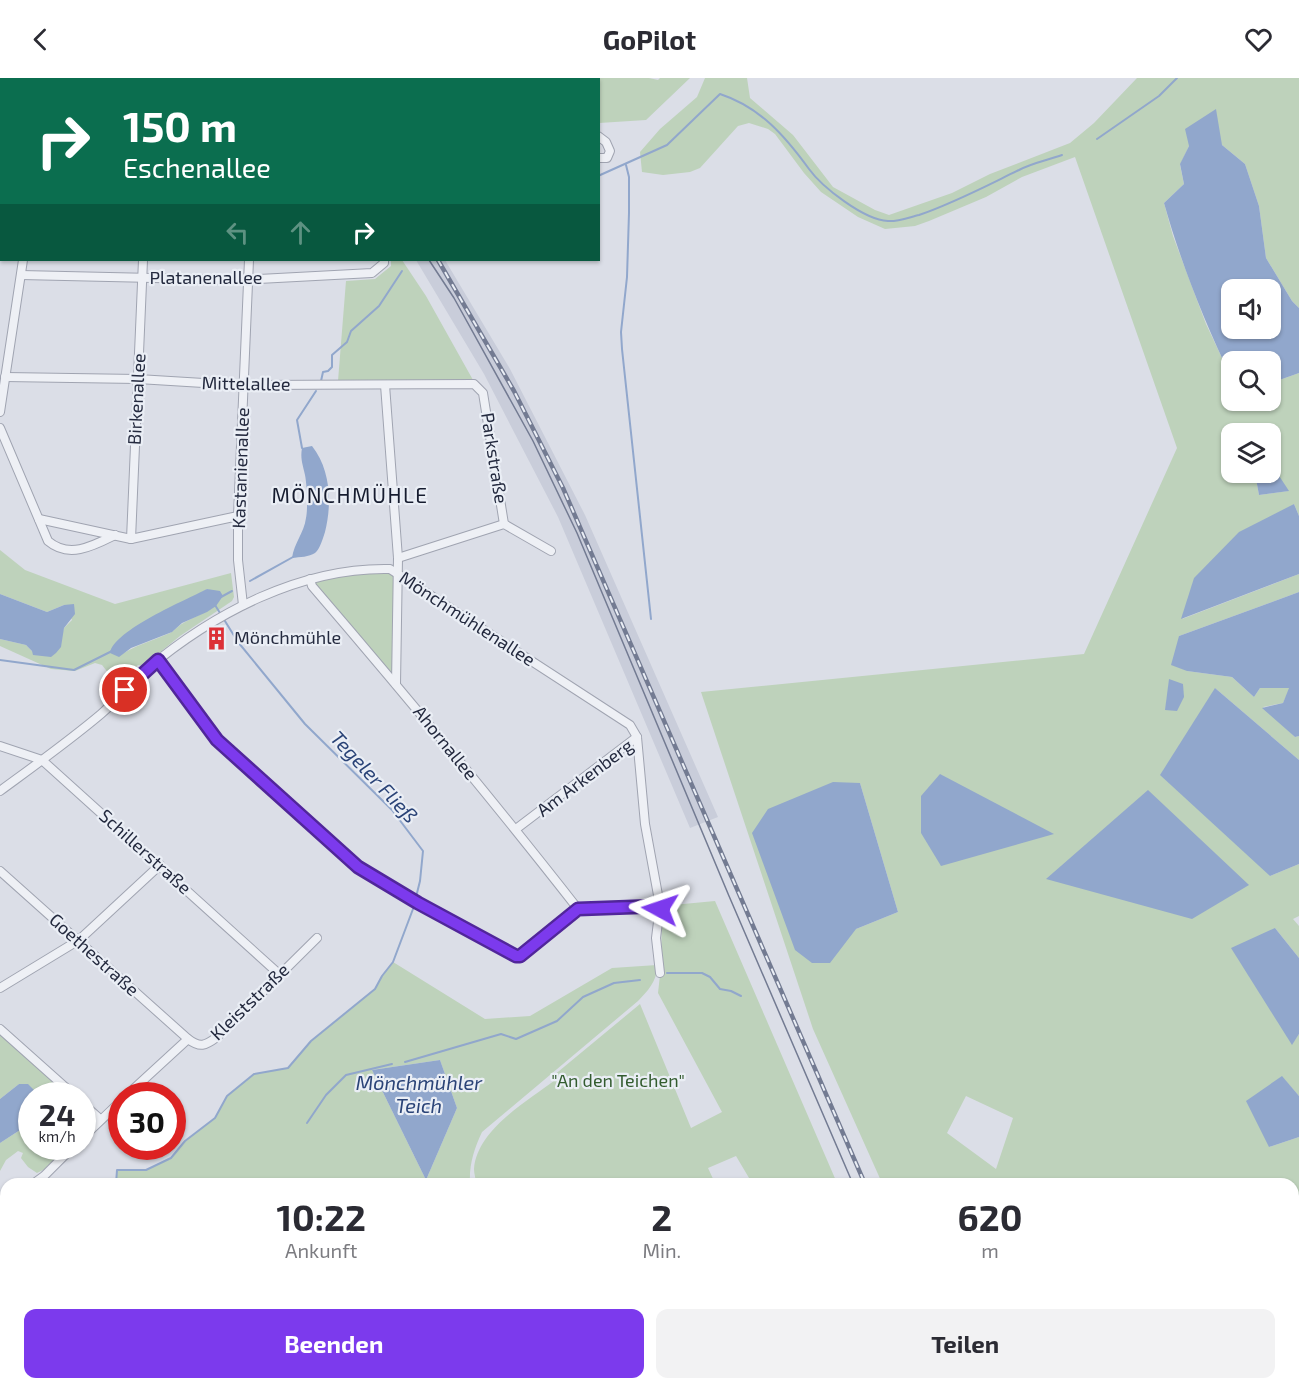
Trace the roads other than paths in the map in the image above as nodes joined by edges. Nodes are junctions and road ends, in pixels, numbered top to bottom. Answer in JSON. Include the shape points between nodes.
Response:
{"nodes":[{"id":1,"x":600,"y":138,"type":"edge"},
{"id":2,"x":600,"y":158,"type":"edge"},
{"id":3,"x":23,"y":261,"type":"edge"},
{"id":4,"x":143,"y":261,"type":"edge"},
{"id":5,"x":249,"y":261,"type":"edge"},
{"id":6,"x":384,"y":261,"type":"edge"},
{"id":7,"x":21,"y":274,"type":"junction"},
{"id":8,"x":143,"y":278,"type":"junction"},
{"id":9,"x":248,"y":279,"type":"junction"},
{"id":10,"x":5,"y":377,"type":"junction"},
{"id":11,"x":138,"y":379,"type":"junction"},
{"id":12,"x":244,"y":385,"type":"junction"},
{"id":13,"x":385,"y":385,"type":"junction"},
{"id":14,"x":483,"y":393,"type":"joint"},
{"id":15,"x":0,"y":412,"type":"edge"},
{"id":16,"x":0,"y":428,"type":"edge"},
{"id":17,"x":238,"y":516,"type":"junction"},
{"id":18,"x":39,"y":519,"type":"junction"},
{"id":19,"x":504,"y":524,"type":"junction"},
{"id":20,"x":115,"y":535,"type":"junction"},
{"id":21,"x":131,"y":539,"type":"junction"},
{"id":22,"x":551,"y":551,"type":"dead end"},
{"id":23,"x":398,"y":558,"type":"junction"},
{"id":24,"x":399,"y":576,"type":"junction"},
{"id":25,"x":310,"y":579,"type":"junction"},
{"id":26,"x":243,"y":605,"type":"junction"},
{"id":27,"x":158,"y":660,"type":"junction"},
{"id":28,"x":396,"y":684,"type":"junction"},
{"id":29,"x":637,"y":737,"type":"junction"},
{"id":30,"x":0,"y":746,"type":"edge"},
{"id":31,"x":42,"y":760,"type":"junction"},
{"id":32,"x":0,"y":792,"type":"edge"},
{"id":33,"x":516,"y":829,"type":"junction"},
{"id":34,"x":160,"y":865,"type":"junction"},
{"id":35,"x":0,"y":871,"type":"edge"},
{"id":36,"x":660,"y":906,"type":"junction"},
{"id":37,"x":578,"y":909,"type":"junction"},
{"id":38,"x":317,"y":938,"type":"dead end"},
{"id":39,"x":78,"y":940,"type":"junction"},
{"id":40,"x":660,"y":973,"type":"dead end"},
{"id":41,"x":279,"y":974,"type":"junction"},
{"id":42,"x":0,"y":988,"type":"edge"},
{"id":43,"x":0,"y":1029,"type":"edge"},
{"id":44,"x":188,"y":1039,"type":"junction"},
{"id":45,"x":59,"y":1082,"type":"edge"},
{"id":46,"x":141,"y":1082,"type":"edge"},
{"id":47,"x":108,"y":1112,"type":"edge"},
{"id":48,"x":96,"y":1115,"type":"edge"},
{"id":49,"x":100,"y":1119,"type":"junction"},
{"id":50,"x":96,"y":1123,"type":"edge"},
{"id":51,"x":60,"y":1160,"type":"edge"},
{"id":52,"x":41,"y":1178,"type":"edge"}],
"edges":[{"from":1,"to":2,"type":"street","via":[[610,151],[608,158]]},
{"from":3,"to":7,"type":"street"},
{"from":4,"to":8,"type":"street","name":"Birkenallee"},
{"from":5,"to":9,"type":"street","name":"Kastanienallee"},
{"from":6,"to":9,"type":"street","name":"Platanenallee","via":[[372,273]]},
{"from":7,"to":8,"type":"street","name":"Platanenallee"},
{"from":7,"to":10,"type":"street"},
{"from":8,"to":9,"type":"street","name":"Platanenallee"},
{"from":8,"to":11,"type":"street","name":"Birkenallee"},
{"from":9,"to":12,"type":"street","name":"Kastanienallee"},
{"from":10,"to":11,"type":"street","name":"Mittelallee"},
{"from":10,"to":15,"type":"street"},
{"from":11,"to":12,"type":"street","name":"Mittelallee"},
{"from":11,"to":21,"type":"street","name":"Birkenallee"},
{"from":12,"to":13,"type":"street","name":"Mittelallee"},
{"from":12,"to":17,"type":"street","name":"Kastanienallee"},
{"from":13,"to":14,"type":"street","name":"Mittelallee","via":[[474,384]]},
{"from":13,"to":23,"type":"street"},
{"from":14,"to":19,"type":"street","name":"Parkstraße"},
{"from":16,"to":18,"type":"street"},
{"from":17,"to":21,"type":"street"},
{"from":17,"to":26,"type":"street","name":"Kastanienallee"},
{"from":18,"to":20,"type":"street"},
{"from":18,"to":20,"type":"street","via":[[48,541],[67,551]]},
{"from":19,"to":22,"type":"street"},
{"from":19,"to":23,"type":"street"},
{"from":20,"to":21,"type":"street"},
{"from":23,"to":24,"type":"street"},
{"from":24,"to":25,"type":"street","name":"Mönchmühlenallee","via":[[390,569],[372,568]]},
{"from":24,"to":28,"type":"street"},
{"from":24,"to":29,"type":"street","name":"Mönchmühlenallee","via":[[630,725]]},
{"from":25,"to":26,"type":"street","name":"Mönchmühlenallee"},
{"from":25,"to":28,"type":"street","name":"Ahornallee"},
{"from":26,"to":27,"type":"street","name":"Mönchmühlenallee"},
{"from":27,"to":31,"type":"street","name":"Mönchmühlenallee","via":[[101,714]]},
{"from":27,"to":37,"type":"street","via":[[217,740],[358,867],[516,956]]},
{"from":28,"to":33,"type":"street","name":"Ahornallee"},
{"from":29,"to":33,"type":"street","name":"Am Arkenberg"},
{"from":29,"to":36,"type":"street","name":"Am Arkenberg","via":[[645,824]]},
{"from":30,"to":31,"type":"street","name":"Schillerstraße"},
{"from":31,"to":32,"type":"street","name":"Mönchmühlenallee"},
{"from":31,"to":34,"type":"street","name":"Schillerstraße"},
{"from":33,"to":37,"type":"street","name":"Ahornallee"},
{"from":34,"to":39,"type":"street"},
{"from":34,"to":41,"type":"street","name":"Schillerstraße"},
{"from":35,"to":39,"type":"street","name":"Goethestraße"},
{"from":36,"to":37,"type":"street"},
{"from":36,"to":40,"type":"street","name":"Am Arkenberg","via":[[656,938]]},
{"from":38,"to":41,"type":"street","name":"Kleiststraße"},
{"from":39,"to":42,"type":"street"},
{"from":39,"to":44,"type":"street","name":"Goethestraße"},
{"from":41,"to":44,"type":"street","name":"Kleiststraße","via":[[206,1045],[196,1045]]},
{"from":43,"to":45,"type":"street"},
{"from":44,"to":46,"type":"street","name":"Kleiststraße"},
{"from":47,"to":49,"type":"street"},
{"from":48,"to":49,"type":"street"},
{"from":49,"to":50,"type":"street"},
{"from":51,"to":52,"type":"street"}]}
